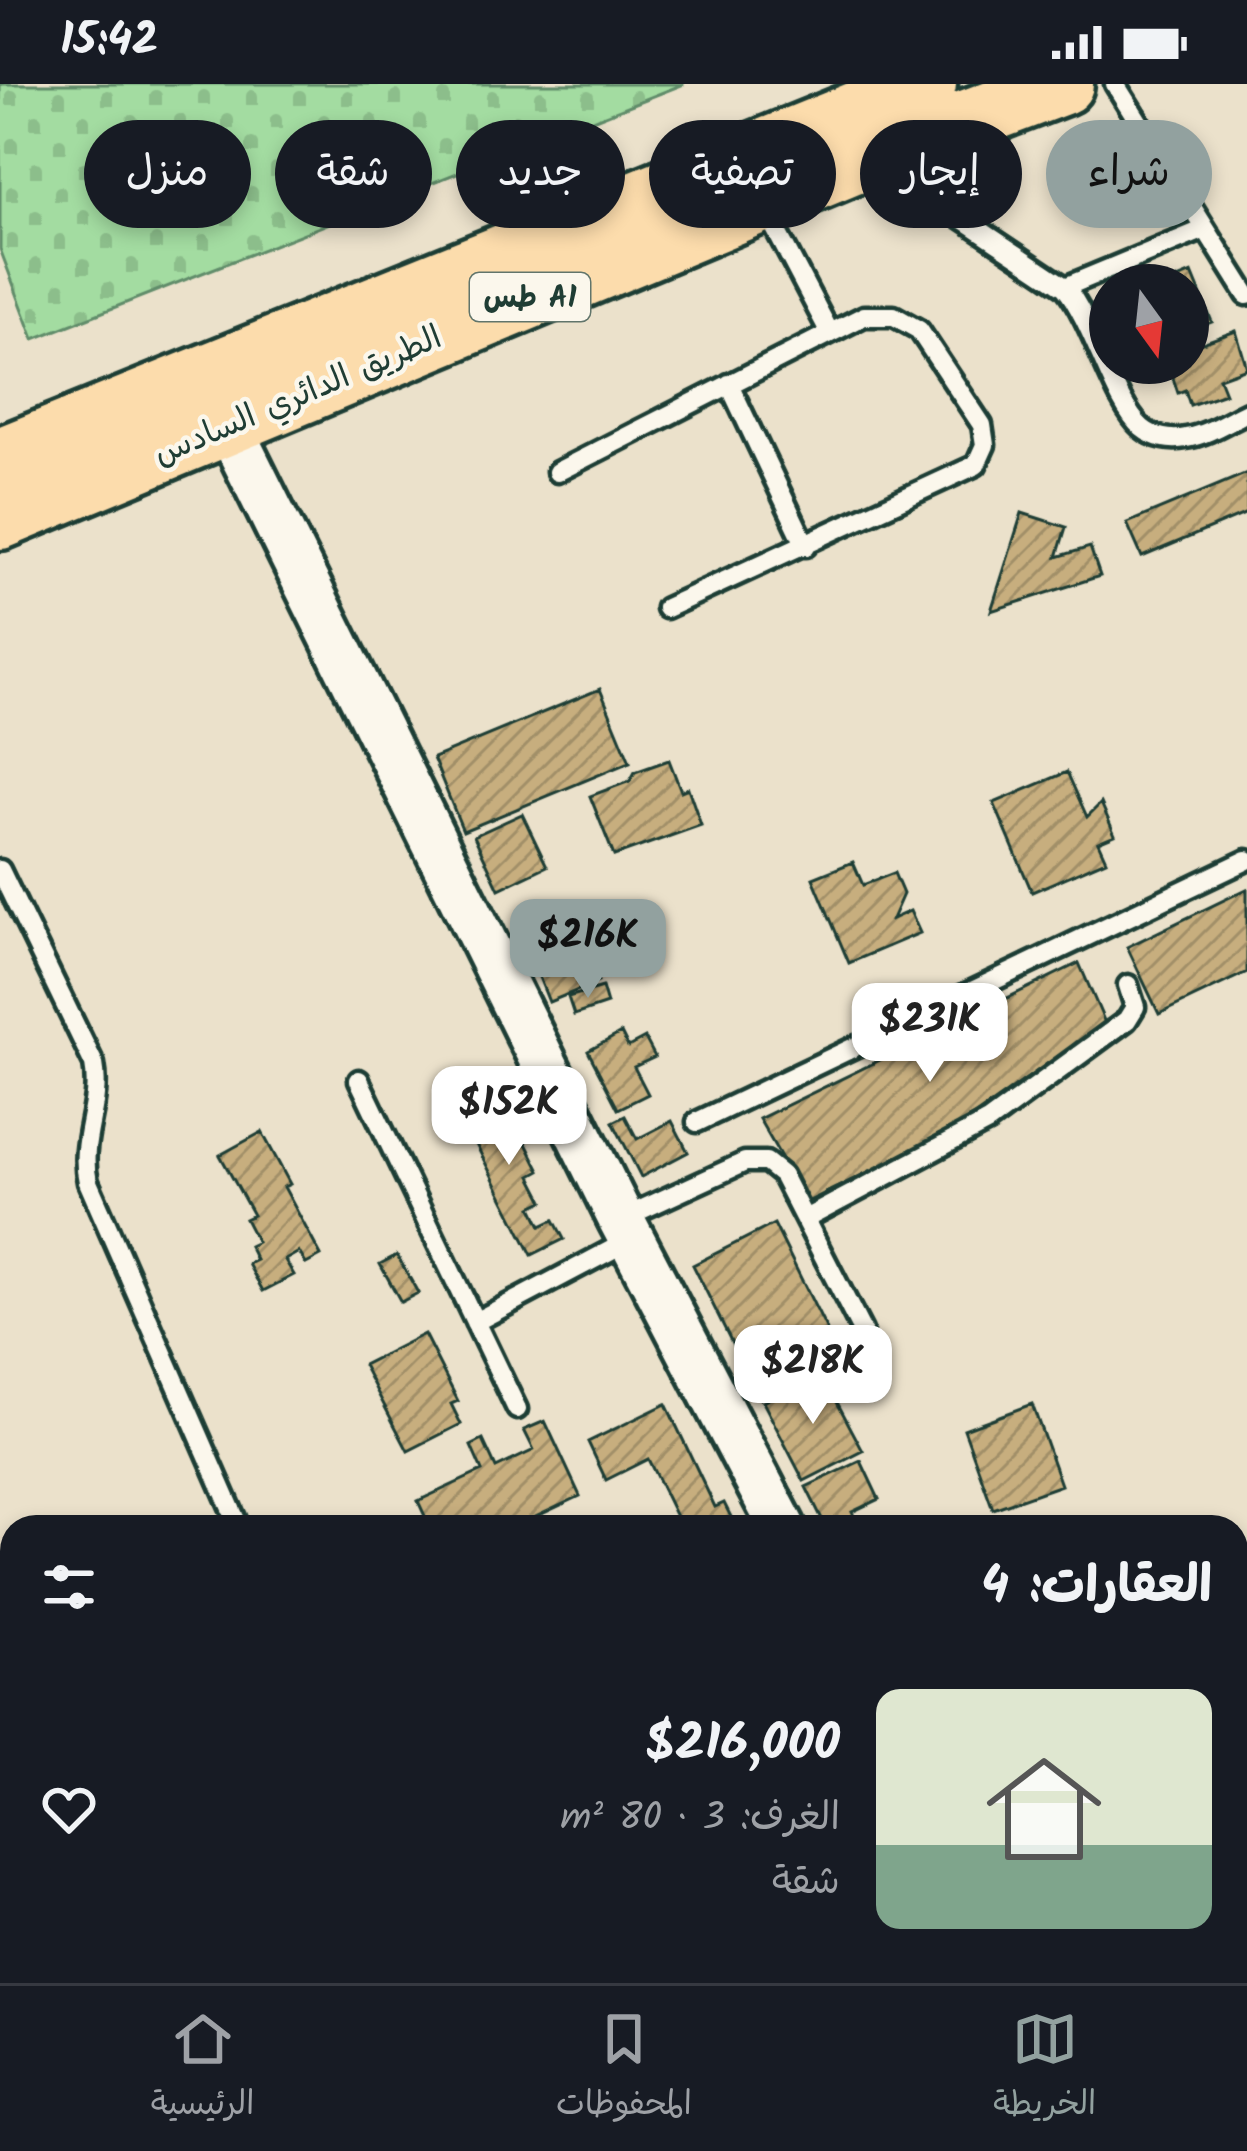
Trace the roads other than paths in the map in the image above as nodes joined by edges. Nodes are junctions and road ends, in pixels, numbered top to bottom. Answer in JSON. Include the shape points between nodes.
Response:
{"nodes":[{"id":1,"x":926,"y":84,"type":"edge"},
{"id":2,"x":1063,"y":84,"type":"edge"},
{"id":3,"x":1114,"y":84,"type":"edge"},
{"id":4,"x":968,"y":120,"type":"edge"},
{"id":5,"x":689,"y":228,"type":"edge"},
{"id":6,"x":775,"y":228,"type":"edge"},
{"id":7,"x":976,"y":228,"type":"edge"},
{"id":8,"x":1205,"y":229,"type":"junction"},
{"id":9,"x":1065,"y":287,"type":"junction"},
{"id":10,"x":1247,"y":295,"type":"edge"},
{"id":11,"x":830,"y":333,"type":"junction"},
{"id":12,"x":729,"y":384,"type":"junction"},
{"id":13,"x":215,"y":398,"type":"junction"},
{"id":14,"x":1247,"y":412,"type":"edge"},
{"id":15,"x":0,"y":458,"type":"edge"},
{"id":16,"x":556,"y":472,"type":"dead end"},
{"id":17,"x":0,"y":519,"type":"edge"},
{"id":18,"x":806,"y":546,"type":"junction"},
{"id":19,"x":666,"y":608,"type":"dead end"},
{"id":20,"x":1247,"y":860,"type":"edge"},
{"id":21,"x":0,"y":870,"type":"edge"},
{"id":22,"x":1128,"y":985,"type":"dead end"},
{"id":23,"x":359,"y":1080,"type":"dead end"},
{"id":24,"x":698,"y":1122,"type":"dead end"},
{"id":25,"x":805,"y":1219,"type":"junction"},
{"id":26,"x":627,"y":1229,"type":"junction"},
{"id":27,"x":475,"y":1322,"type":"junction"},
{"id":28,"x":862,"y":1331,"type":"dead end"},
{"id":29,"x":518,"y":1409,"type":"dead end"},
{"id":30,"x":234,"y":1515,"type":"edge"},
{"id":31,"x":776,"y":1515,"type":"edge"}],
"edges":[{"from":1,"to":13,"type":"highway","name":"الطريق الدائري السادس","number":"طس A1"},
{"from":2,"to":4,"type":"highway","name":"الطريق الدائري السادس","number":"طس A1"},
{"from":3,"to":8,"type":"lane"},
{"from":5,"to":13,"type":"highway","name":"الطريق الدائري السادس","number":"طس A1"},
{"from":6,"to":11,"type":"lane"},
{"from":7,"to":9,"type":"lane"},
{"from":8,"to":9,"type":"lane"},
{"from":8,"to":10,"type":"lane"},
{"from":9,"to":14,"type":"lane","via":[[1143,430],[1166,440],[1191,438]]},
{"from":11,"to":12,"type":"lane"},
{"from":11,"to":18,"type":"lane","via":[[864,316],[908,321],[982,425],[986,445],[965,473]]},
{"from":12,"to":16,"type":"lane"},
{"from":12,"to":18,"type":"lane"},
{"from":13,"to":15,"type":"highway","name":"الطريق الدائري السادس","number":"طس A1"},
{"from":13,"to":17,"type":"highway","name":"الطريق الدائري السادس","number":"طس A1"},
{"from":13,"to":26,"type":"street"},
{"from":18,"to":19,"type":"lane"},
{"from":20,"to":24,"type":"lane"},
{"from":21,"to":30,"type":"lane","via":[[94,1064],[97,1099],[83,1148],[88,1182]]},
{"from":22,"to":25,"type":"lane","via":[[1135,1006],[1127,1020],[1006,1108]]},
{"from":23,"to":27,"type":"lane"},
{"from":25,"to":26,"type":"lane","via":[[782,1175],[755,1160]]},
{"from":25,"to":28,"type":"lane"},
{"from":26,"to":27,"type":"lane"},
{"from":26,"to":31,"type":"street"},
{"from":27,"to":29,"type":"lane"}]}
